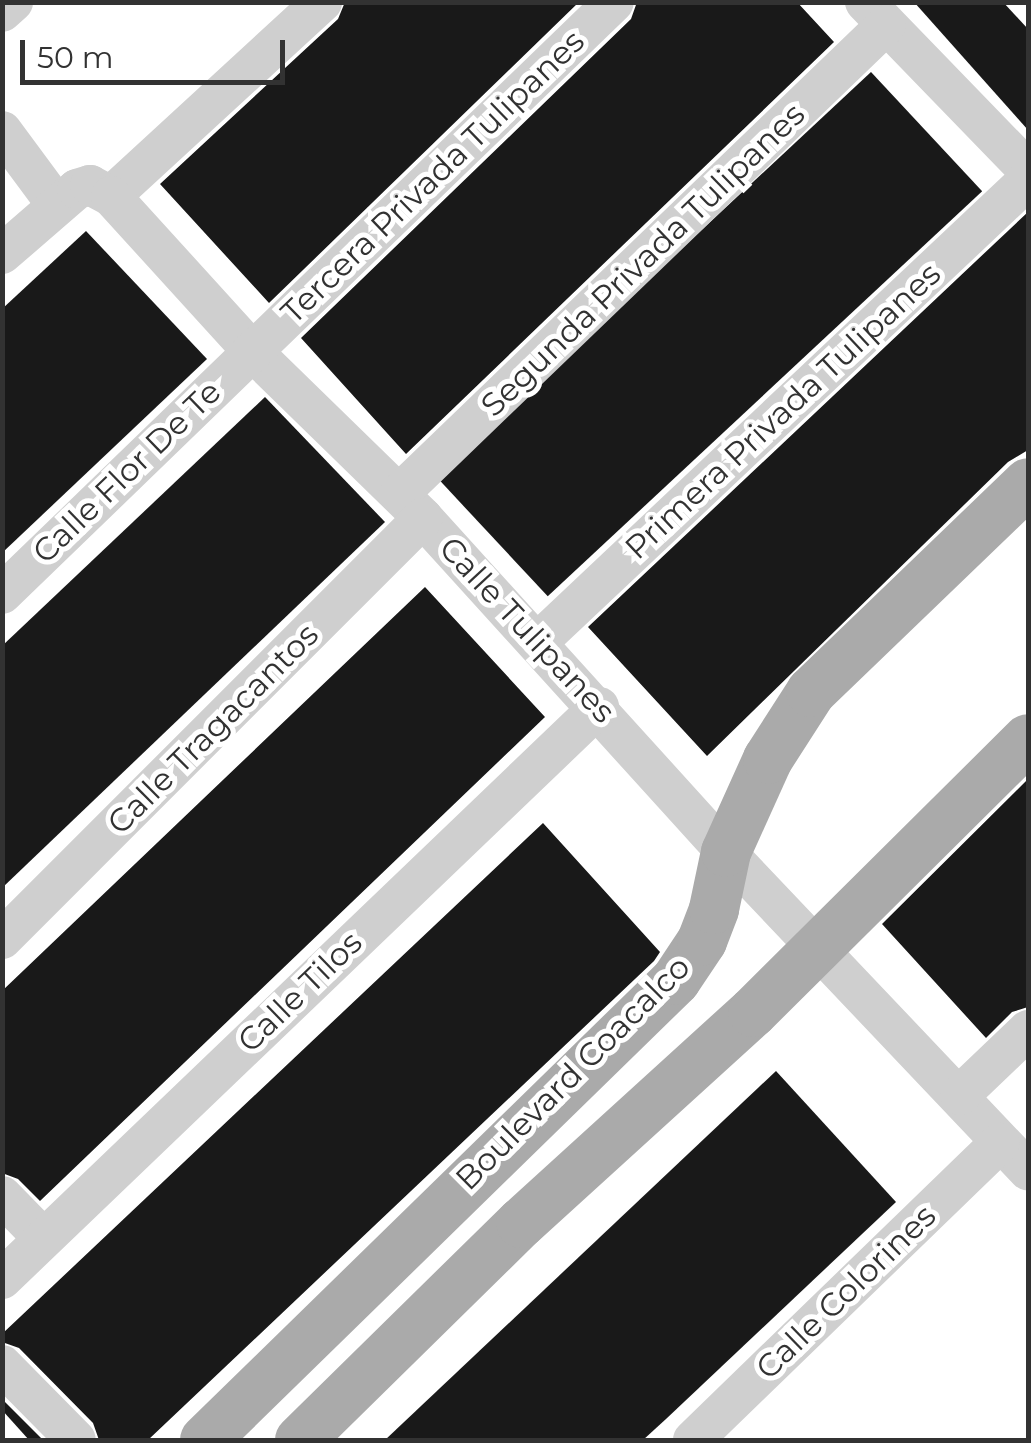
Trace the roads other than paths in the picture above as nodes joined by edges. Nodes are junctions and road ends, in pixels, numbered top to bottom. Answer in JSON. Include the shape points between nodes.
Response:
{"nodes":[{"id":1,"x":13,"y":2,"type":"edge"},
{"id":2,"x":322,"y":2,"type":"edge"},
{"id":3,"x":614,"y":2,"type":"edge"},
{"id":4,"x":2,"y":12,"type":"edge"},
{"id":5,"x":875,"y":14,"type":"edge"},
{"id":6,"x":4,"y":135,"type":"edge"},
{"id":7,"x":1025,"y":162,"type":"edge"},
{"id":8,"x":111,"y":196,"type":"junction"},
{"id":9,"x":56,"y":204,"type":"junction"},
{"id":10,"x":2,"y":254,"type":"edge"},
{"id":11,"x":252,"y":351,"type":"junction"},
{"id":12,"x":1028,"y":483,"type":"edge"},
{"id":13,"x":411,"y":506,"type":"junction"},
{"id":14,"x":2,"y":594,"type":"edge"},
{"id":15,"x":538,"y":642,"type":"junction"},
{"id":16,"x":599,"y":707,"type":"junction"},
{"id":17,"x":1028,"y":739,"type":"edge"},
{"id":18,"x":726,"y":852,"type":"junction"},
{"id":19,"x":2,"y":939,"type":"edge"},
{"id":20,"x":819,"y":947,"type":"junction"},
{"id":21,"x":1028,"y":1030,"type":"edge"},
{"id":22,"x":960,"y":1095,"type":"junction"},
{"id":23,"x":1000,"y":1143,"type":"junction"},
{"id":24,"x":1028,"y":1170,"type":"edge"},
{"id":25,"x":2,"y":1196,"type":"edge"},
{"id":26,"x":42,"y":1238,"type":"junction"},
{"id":27,"x":2,"y":1278,"type":"edge"},
{"id":28,"x":2,"y":1365,"type":"edge"},
{"id":29,"x":76,"y":1440,"type":"edge"},
{"id":30,"x":205,"y":1440,"type":"edge"},
{"id":31,"x":300,"y":1440,"type":"edge"},
{"id":32,"x":692,"y":1440,"type":"edge"}],
"edges":[{"from":1,"to":4,"type":"street"},
{"from":2,"to":8,"type":"street"},
{"from":3,"to":11,"type":"street","name":"Tercera Privada Tulipanes"},
{"from":5,"to":7,"type":"street"},
{"from":5,"to":13,"type":"street","name":"Segunda Privada Tulipanes"},
{"from":6,"to":9,"type":"street"},
{"from":7,"to":15,"type":"street","name":"Primera Privada Tulipanes"},
{"from":8,"to":9,"type":"street","via":[[90,185]]},
{"from":8,"to":11,"type":"street","name":"Calle Tulipanes"},
{"from":9,"to":10,"type":"street"},
{"from":11,"to":13,"type":"street","name":"Calle Tulipanes"},
{"from":11,"to":14,"type":"street","name":"Calle Flor De Te"},
{"from":12,"to":18,"type":"main road","name":"Boulevard Coacalco","via":[[811,692],[768,759]]},
{"from":13,"to":15,"type":"street","name":"Calle Tulipanes"},
{"from":13,"to":19,"type":"street","name":"Calle Tragacantos"},
{"from":15,"to":16,"type":"street","name":"Calle Tulipanes"},
{"from":16,"to":18,"type":"street","name":"Calle Tulipanes"},
{"from":16,"to":26,"type":"street","name":"Calle Tilos"},
{"from":17,"to":20,"type":"main road"},
{"from":18,"to":20,"type":"street","name":"Calle Tulipanes"},
{"from":18,"to":30,"type":"main road","name":"Boulevard Coacalco","via":[[702,941],[676,980]]},
{"from":20,"to":22,"type":"street","name":"Calle Tulipanes"},
{"from":20,"to":31,"type":"main road","via":[[521,1223]]},
{"from":21,"to":22,"type":"street"},
{"from":22,"to":23,"type":"street","name":"Calle Tulipanes"},
{"from":23,"to":24,"type":"street","name":"Calle Tulipanes"},
{"from":23,"to":32,"type":"street","name":"Calle Colorines"},
{"from":25,"to":26,"type":"street"},
{"from":26,"to":27,"type":"street","name":"Calle Tilos"},
{"from":28,"to":29,"type":"street"}]}
